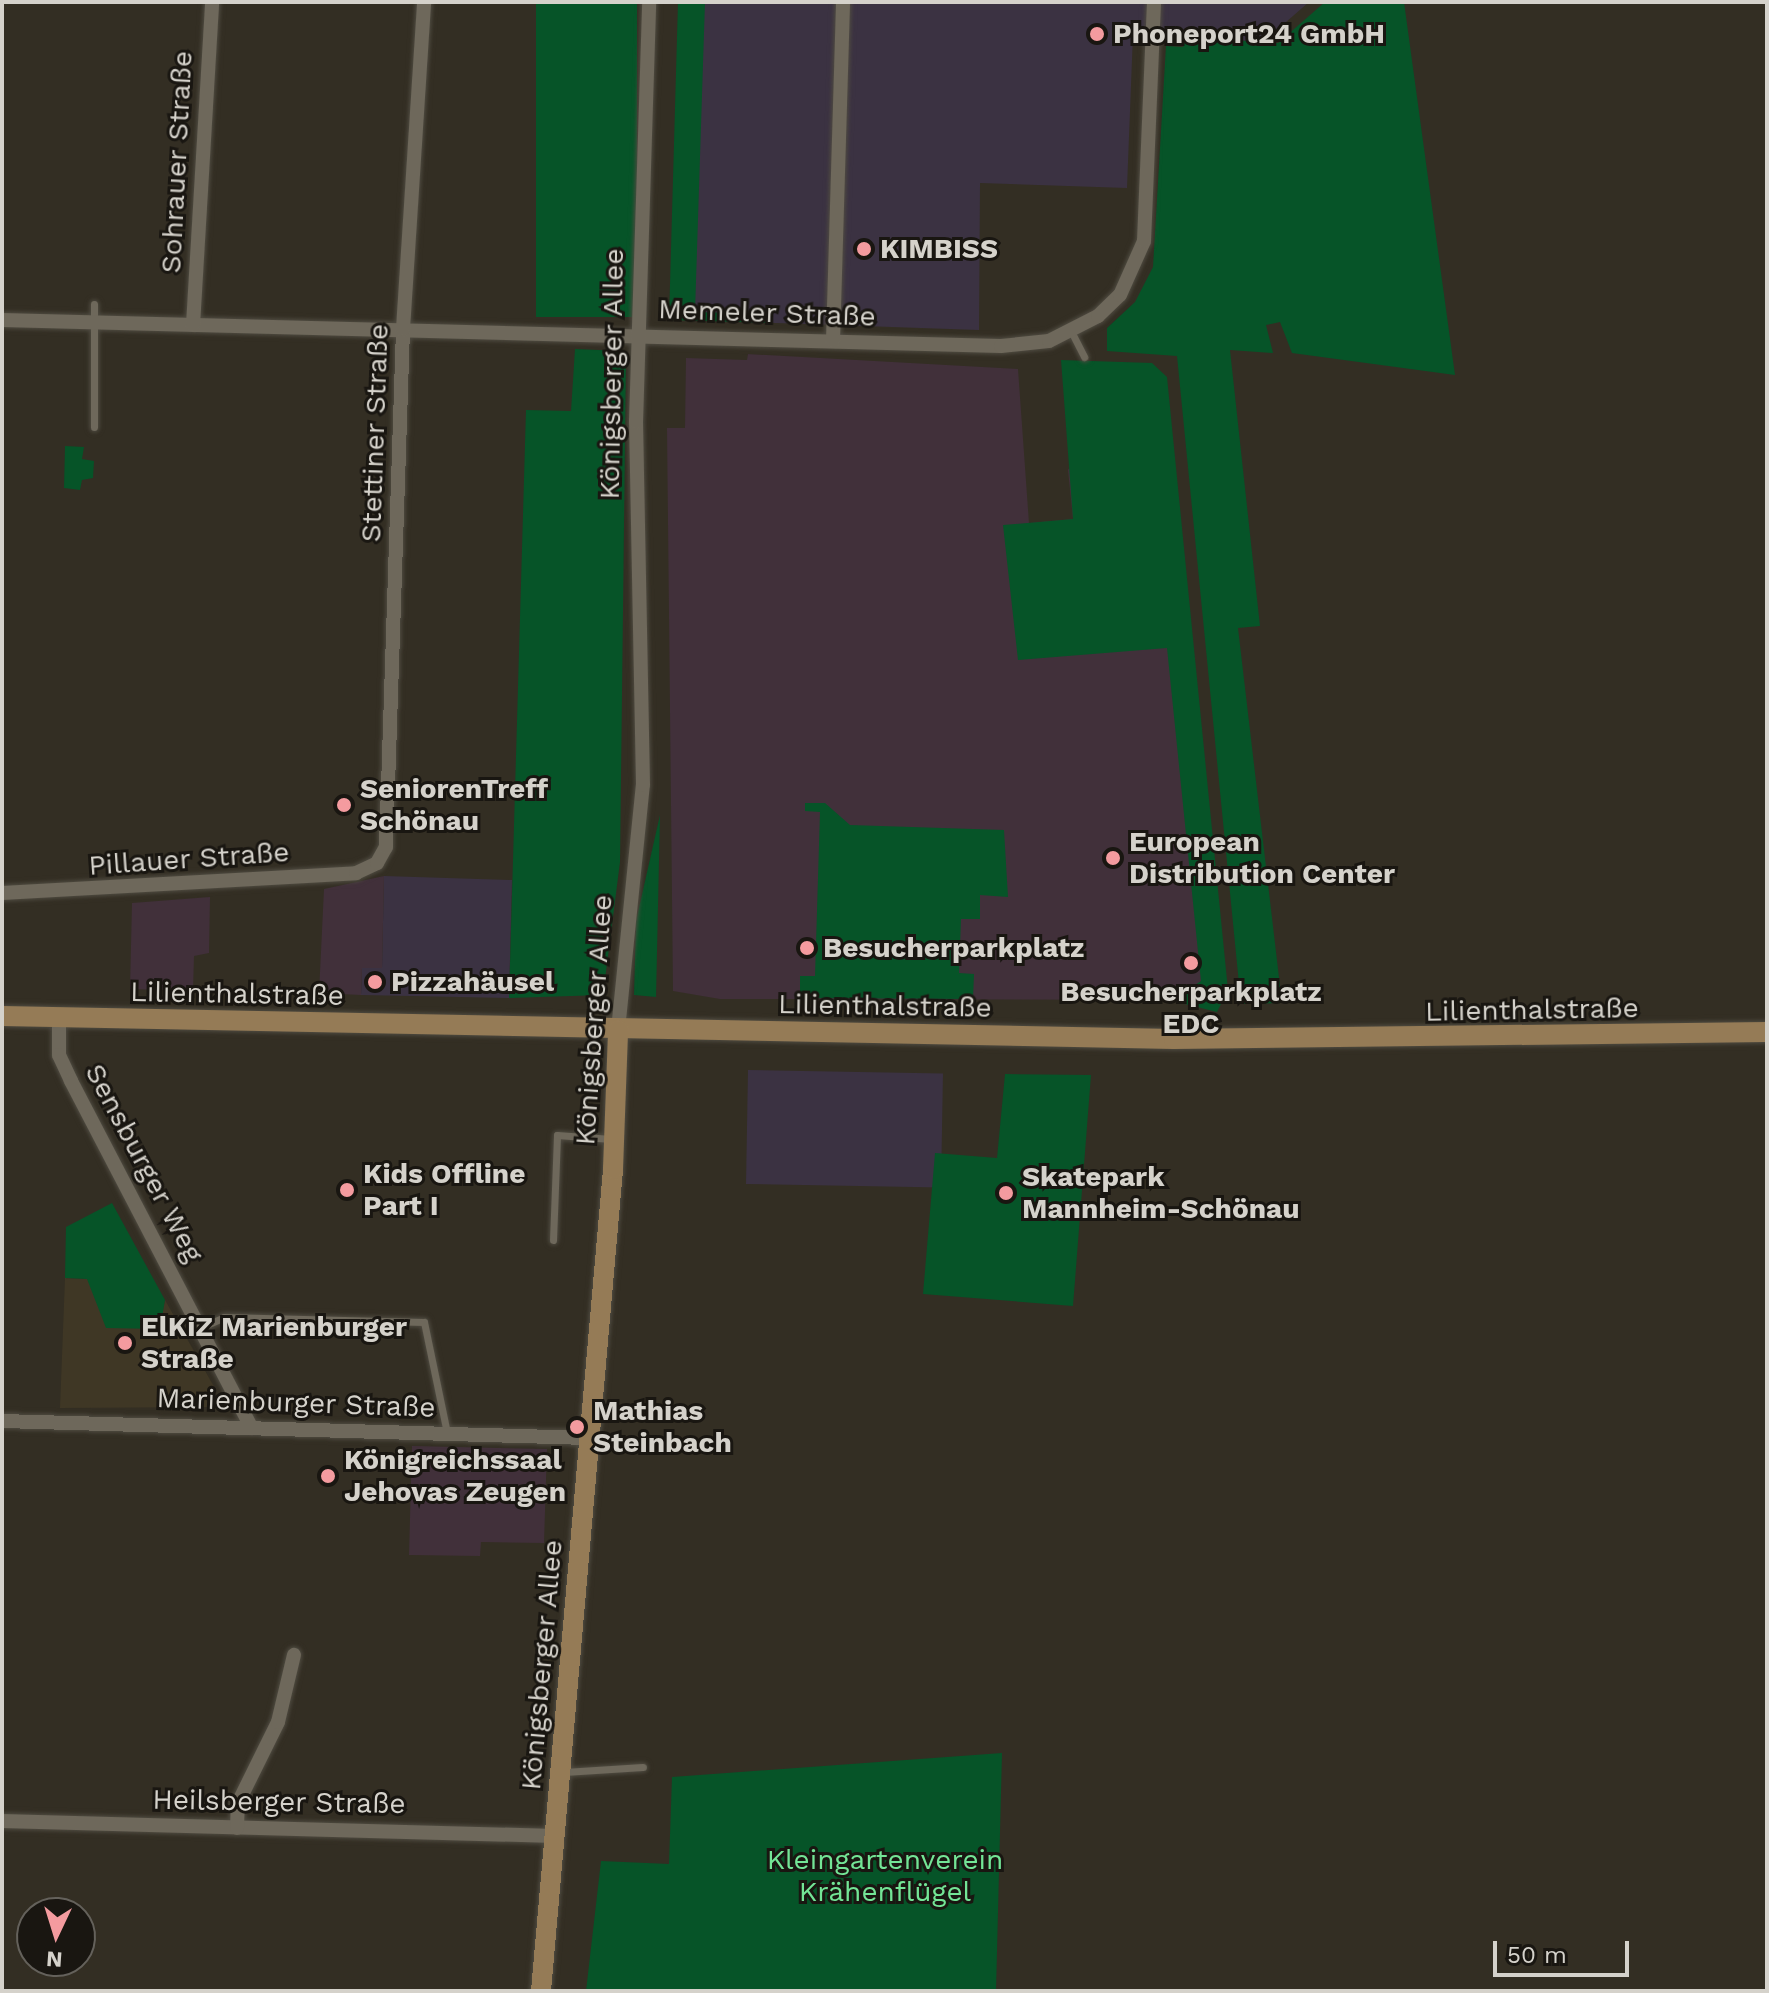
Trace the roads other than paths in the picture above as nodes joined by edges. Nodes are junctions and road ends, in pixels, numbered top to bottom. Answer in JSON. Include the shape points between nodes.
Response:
{"nodes":[{"id":1,"x":212,"y":2,"type":"edge"},
{"id":2,"x":424,"y":2,"type":"edge"},
{"id":3,"x":649,"y":2,"type":"edge"},
{"id":4,"x":843,"y":2,"type":"edge"},
{"id":5,"x":1154,"y":2,"type":"edge"},
{"id":6,"x":94,"y":304,"type":"dead end"},
{"id":7,"x":2,"y":320,"type":"edge"},
{"id":8,"x":94,"y":322,"type":"junction"},
{"id":9,"x":193,"y":325,"type":"junction"},
{"id":10,"x":403,"y":329,"type":"junction"},
{"id":11,"x":1072,"y":333,"type":"junction"},
{"id":12,"x":637,"y":334,"type":"junction"},
{"id":13,"x":833,"y":341,"type":"junction"},
{"id":14,"x":1084,"y":357,"type":"dead end"},
{"id":15,"x":94,"y":427,"type":"dead end"},
{"id":16,"x":377,"y":863,"type":"joint"},
{"id":17,"x":2,"y":893,"type":"edge"},
{"id":18,"x":2,"y":1016,"type":"edge"},
{"id":19,"x":59,"y":1018,"type":"junction"},
{"id":20,"x":618,"y":1030,"type":"junction"},
{"id":21,"x":1767,"y":1032,"type":"edge"},
{"id":22,"x":614,"y":1139,"type":"junction"},
{"id":23,"x":553,"y":1240,"type":"dead end"},
{"id":24,"x":202,"y":1327,"type":"junction"},
{"id":25,"x":2,"y":1421,"type":"edge"},
{"id":26,"x":252,"y":1428,"type":"junction"},
{"id":27,"x":447,"y":1433,"type":"junction"},
{"id":28,"x":589,"y":1438,"type":"junction"},
{"id":29,"x":294,"y":1655,"type":"dead end"},
{"id":30,"x":643,"y":1767,"type":"dead end"},
{"id":31,"x":562,"y":1772,"type":"junction"},
{"id":32,"x":2,"y":1821,"type":"edge"},
{"id":33,"x":237,"y":1828,"type":"junction"},
{"id":34,"x":555,"y":1836,"type":"junction"},
{"id":35,"x":541,"y":1991,"type":"edge"}],
"edges":[{"from":1,"to":9,"type":"street","name":"Sohrauer Straße"},
{"from":2,"to":10,"type":"street","name":"Stettiner Straße"},
{"from":3,"to":12,"type":"street","name":"Königsberger Allee"},
{"from":4,"to":13,"type":"street"},
{"from":5,"to":11,"type":"street","name":"Memeler Straße","via":[[1144,241],[1120,295]]},
{"from":6,"to":8,"type":"lane"},
{"from":7,"to":8,"type":"street","name":"Memeler Straße"},
{"from":8,"to":9,"type":"street","name":"Memeler Straße"},
{"from":8,"to":15,"type":"lane"},
{"from":9,"to":10,"type":"street","name":"Memeler Straße"},
{"from":10,"to":12,"type":"street","name":"Memeler Straße"},
{"from":10,"to":16,"type":"street","name":"Stettiner Straße","via":[[388,828]]},
{"from":11,"to":13,"type":"street","name":"Memeler Straße","via":[[1025,346]]},
{"from":11,"to":14,"type":"lane"},
{"from":12,"to":13,"type":"street","name":"Memeler Straße"},
{"from":12,"to":20,"type":"street","name":"Königsberger Allee","via":[[643,785]]},
{"from":16,"to":17,"type":"street","name":"Pillauer Straße","via":[[316,876]]},
{"from":18,"to":19,"type":"street","name":"Lilienthalstraße"},
{"from":19,"to":20,"type":"street","name":"Lilienthalstraße"},
{"from":19,"to":24,"type":"street","name":"Sensburger Weg","via":[[65,1068]]},
{"from":20,"to":21,"type":"street","name":"Lilienthalstraße","via":[[1407,1040]]},
{"from":20,"to":22,"type":"street","name":"Königsberger Allee"},
{"from":22,"to":23,"type":"lane","via":[[557,1135]]},
{"from":22,"to":28,"type":"street","name":"Königsberger Allee"},
{"from":24,"to":26,"type":"street","name":"Sensburger Weg"},
{"from":24,"to":27,"type":"lane","via":[[224,1317],[424,1322]]},
{"from":25,"to":26,"type":"street","name":"Marienburger Straße"},
{"from":26,"to":27,"type":"street","name":"Marienburger Straße"},
{"from":27,"to":28,"type":"street","name":"Marienburger Straße"},
{"from":28,"to":31,"type":"street","name":"Königsberger Allee"},
{"from":29,"to":33,"type":"street","via":[[278,1722],[238,1803]]},
{"from":30,"to":31,"type":"lane"},
{"from":31,"to":34,"type":"street","name":"Königsberger Allee"},
{"from":32,"to":33,"type":"street","name":"Heilsberger Straße"},
{"from":33,"to":34,"type":"street","name":"Heilsberger Straße"},
{"from":34,"to":35,"type":"street","name":"Königsberger Allee"}]}
